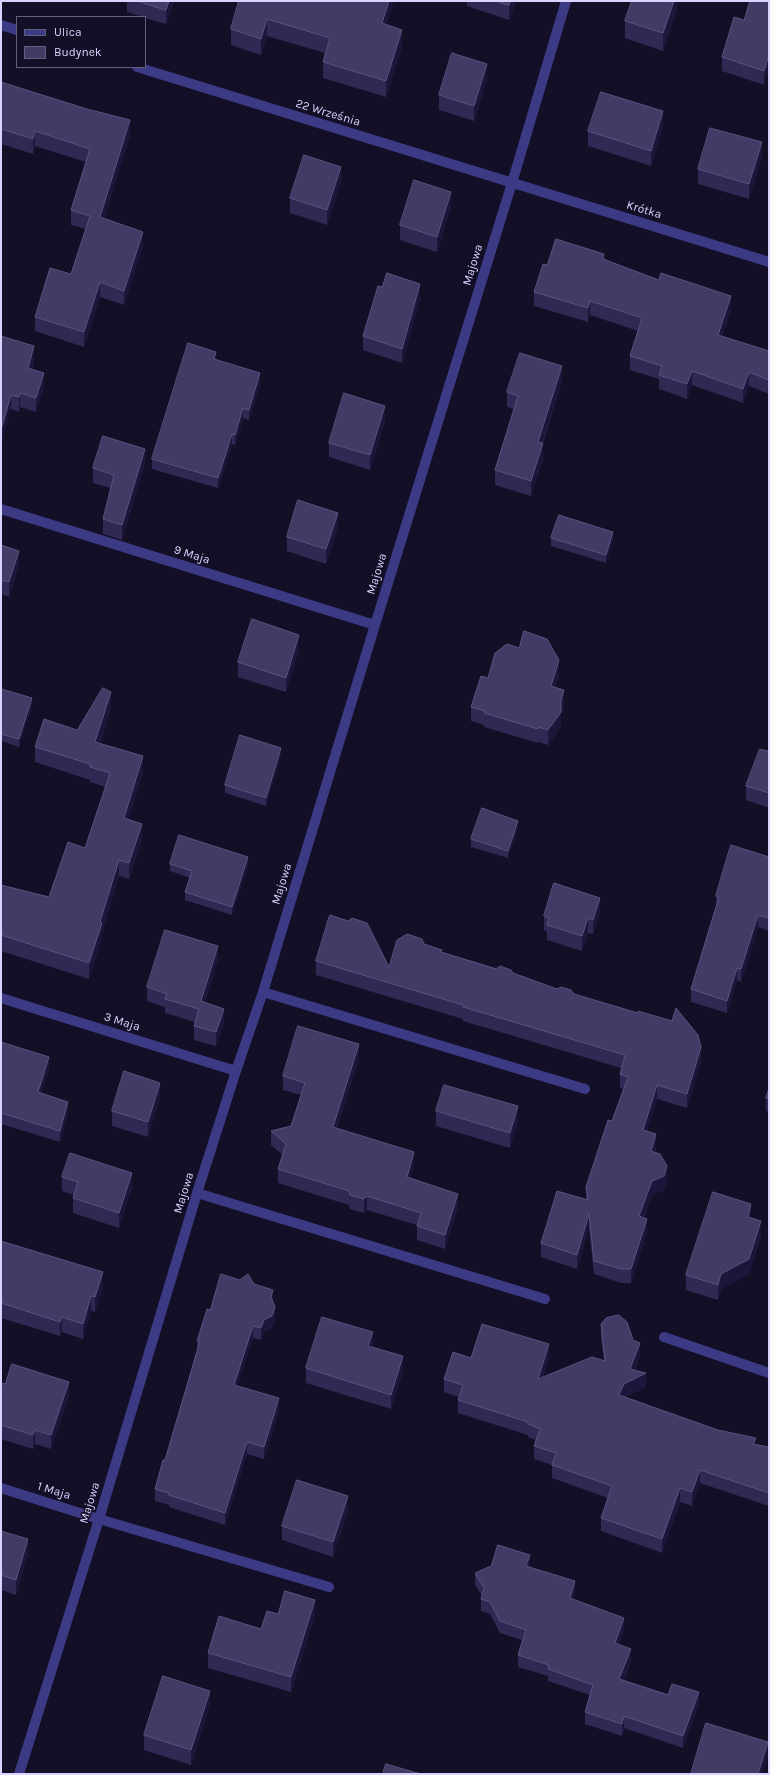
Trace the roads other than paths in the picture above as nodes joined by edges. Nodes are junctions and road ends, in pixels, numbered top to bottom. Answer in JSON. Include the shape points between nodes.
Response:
{"nodes":[{"id":1,"x":566,"y":1,"type":"edge"},
{"id":2,"x":1,"y":25,"type":"edge"},
{"id":3,"x":16,"y":30,"type":"edge"},
{"id":4,"x":140,"y":68,"type":"edge"},
{"id":5,"x":512,"y":184,"type":"junction"},
{"id":6,"x":769,"y":262,"type":"edge"},
{"id":7,"x":1,"y":510,"type":"edge"},
{"id":8,"x":375,"y":625,"type":"junction"},
{"id":9,"x":263,"y":992,"type":"junction"},
{"id":10,"x":1,"y":998,"type":"edge"},
{"id":11,"x":236,"y":1071,"type":"junction"},
{"id":12,"x":585,"y":1089,"type":"dead end"},
{"id":13,"x":197,"y":1193,"type":"junction"},
{"id":14,"x":545,"y":1300,"type":"dead end"},
{"id":15,"x":664,"y":1336,"type":"dead end"},
{"id":16,"x":769,"y":1373,"type":"edge"},
{"id":17,"x":1,"y":1488,"type":"edge"},
{"id":18,"x":99,"y":1519,"type":"junction"},
{"id":19,"x":329,"y":1586,"type":"dead end"},
{"id":20,"x":19,"y":1774,"type":"edge"}],
"edges":[{"from":1,"to":5,"type":"street","name":"Majowa"},
{"from":2,"to":3,"type":"street"},
{"from":4,"to":5,"type":"street","name":"22 Września"},
{"from":5,"to":6,"type":"street","name":"Krótka"},
{"from":5,"to":8,"type":"street","name":"Majowa"},
{"from":7,"to":8,"type":"street","name":"9 Maja"},
{"from":8,"to":9,"type":"street","name":"Majowa"},
{"from":9,"to":11,"type":"street","name":"Majowa"},
{"from":9,"to":12,"type":"street"},
{"from":10,"to":11,"type":"street","name":"3 Maja"},
{"from":11,"to":13,"type":"street","name":"Majowa"},
{"from":13,"to":14,"type":"street"},
{"from":13,"to":18,"type":"street","name":"Majowa"},
{"from":15,"to":16,"type":"street"},
{"from":17,"to":18,"type":"street","name":"1 Maja"},
{"from":18,"to":19,"type":"street","name":"1 Maja"},
{"from":18,"to":20,"type":"street","name":"Majowa"}]}
